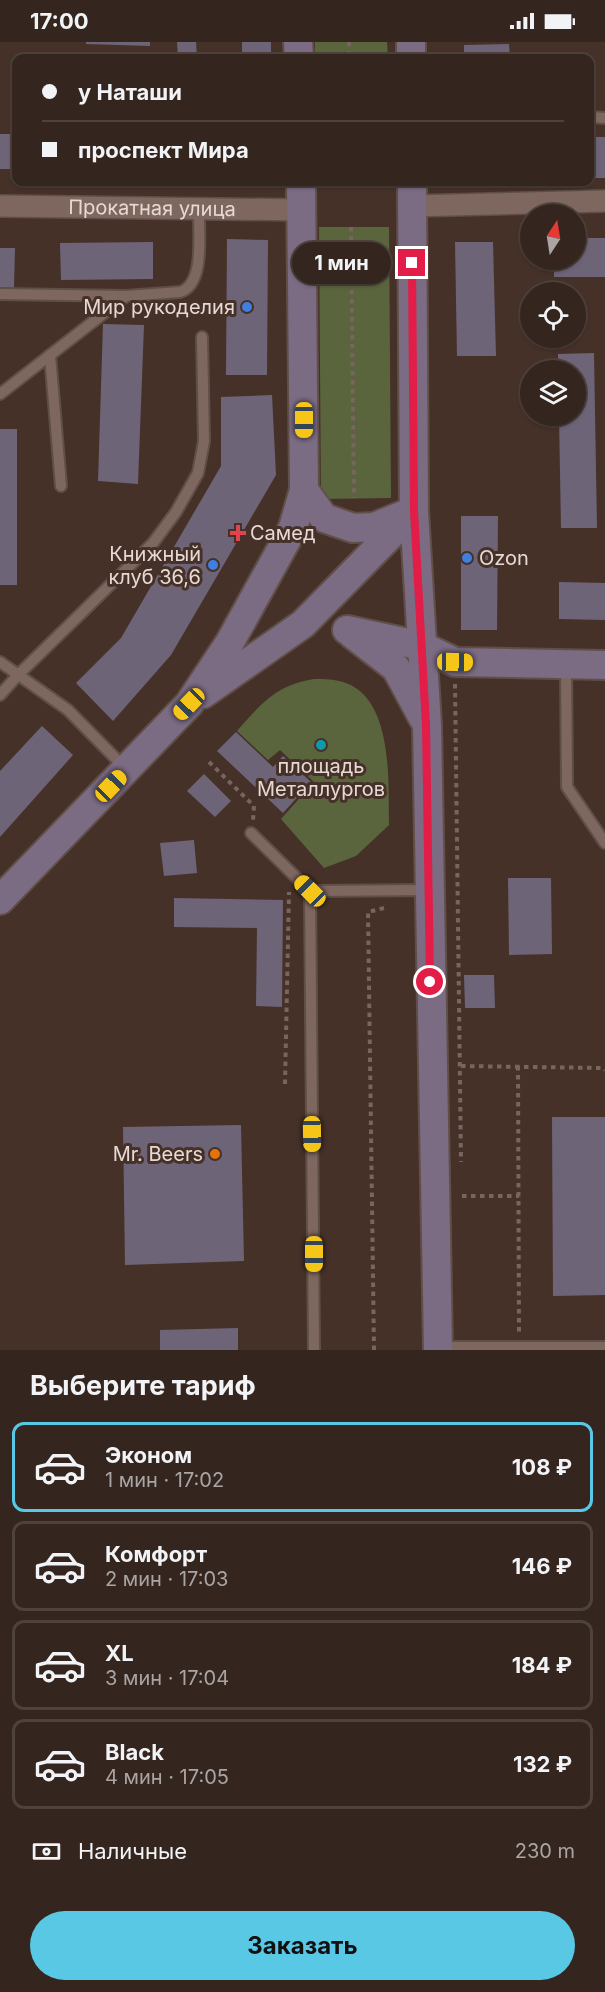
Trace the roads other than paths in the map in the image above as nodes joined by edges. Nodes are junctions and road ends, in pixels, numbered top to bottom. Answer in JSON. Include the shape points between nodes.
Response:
{"nodes":[{"id":1,"x":301,"y":186,"type":"edge"},
{"id":2,"x":413,"y":194,"type":"edge"},
{"id":3,"x":605,"y":201,"type":"edge"},
{"id":4,"x":0,"y":206,"type":"edge"},
{"id":5,"x":198,"y":208,"type":"junction"},
{"id":6,"x":302,"y":210,"type":"junction"},
{"id":7,"x":0,"y":294,"type":"edge"},
{"id":8,"x":126,"y":296,"type":"junction"},
{"id":9,"x":202,"y":337,"type":"dead end"},
{"id":10,"x":50,"y":355,"type":"junction"},
{"id":11,"x":0,"y":394,"type":"edge"},
{"id":12,"x":61,"y":486,"type":"dead end"},
{"id":13,"x":304,"y":490,"type":"junction"},
{"id":14,"x":414,"y":511,"type":"junction"},
{"id":15,"x":303,"y":624,"type":"junction"},
{"id":16,"x":347,"y":630,"type":"junction"},
{"id":17,"x":230,"y":642,"type":"junction"},
{"id":18,"x":422,"y":646,"type":"junction"},
{"id":19,"x":0,"y":662,"type":"edge"},
{"id":20,"x":566,"y":664,"type":"junction"},
{"id":21,"x":605,"y":665,"type":"edge"},
{"id":22,"x":18,"y":675,"type":"junction"},
{"id":23,"x":0,"y":695,"type":"edge"},
{"id":24,"x":189,"y":704,"type":"junction"},
{"id":25,"x":426,"y":725,"type":"junction"},
{"id":26,"x":126,"y":769,"type":"junction"},
{"id":27,"x":251,"y":833,"type":"road end"},
{"id":28,"x":605,"y":843,"type":"edge"},
{"id":29,"x":310,"y":891,"type":"junction"},
{"id":30,"x":429,"y":893,"type":"junction"},
{"id":31,"x":0,"y":900,"type":"edge"},
{"id":32,"x":605,"y":1347,"type":"edge"},
{"id":33,"x":438,"y":1348,"type":"edge"},
{"id":34,"x":314,"y":1350,"type":"edge"}],
"edges":[{"from":1,"to":6,"type":"main road"},
{"from":2,"to":3,"type":"street"},
{"from":2,"to":14,"type":"main road"},
{"from":4,"to":5,"type":"street","name":"Прокатная улица"},
{"from":5,"to":6,"type":"street","name":"Прокатная улица"},
{"from":5,"to":8,"type":"lane","via":[[198,263],[196,277],[187,290]]},
{"from":6,"to":13,"type":"main road"},
{"from":7,"to":8,"type":"lane"},
{"from":8,"to":10,"type":"lane"},
{"from":9,"to":22,"type":"lane","via":[[204,441],[198,473],[153,543]]},
{"from":10,"to":11,"type":"lane"},
{"from":10,"to":12,"type":"lane"},
{"from":13,"to":14,"type":"main road","via":[[324,518],[353,528],[374,527]]},
{"from":13,"to":17,"type":"main road","via":[[293,528]]},
{"from":14,"to":15,"type":"main road"},
{"from":14,"to":18,"type":"main road"},
{"from":15,"to":16,"type":"main road"},
{"from":15,"to":17,"type":"main road"},
{"from":15,"to":24,"type":"main road"},
{"from":16,"to":18,"type":"main road"},
{"from":16,"to":25,"type":"main road","via":[[396,668]]},
{"from":17,"to":24,"type":"main road"},
{"from":18,"to":20,"type":"main road","via":[[455,662]]},
{"from":18,"to":25,"type":"main road"},
{"from":19,"to":22,"type":"lane"},
{"from":20,"to":21,"type":"main road"},
{"from":20,"to":28,"type":"lane","via":[[567,786]]},
{"from":22,"to":23,"type":"lane"},
{"from":22,"to":26,"type":"lane","via":[[68,710]]},
{"from":24,"to":26,"type":"main road"},
{"from":25,"to":30,"type":"main road"},
{"from":26,"to":31,"type":"main road"},
{"from":27,"to":29,"type":"lane"},
{"from":29,"to":30,"type":"lane"},
{"from":29,"to":34,"type":"lane"},
{"from":30,"to":33,"type":"main road"},
{"from":32,"to":33,"type":"lane"}]}
